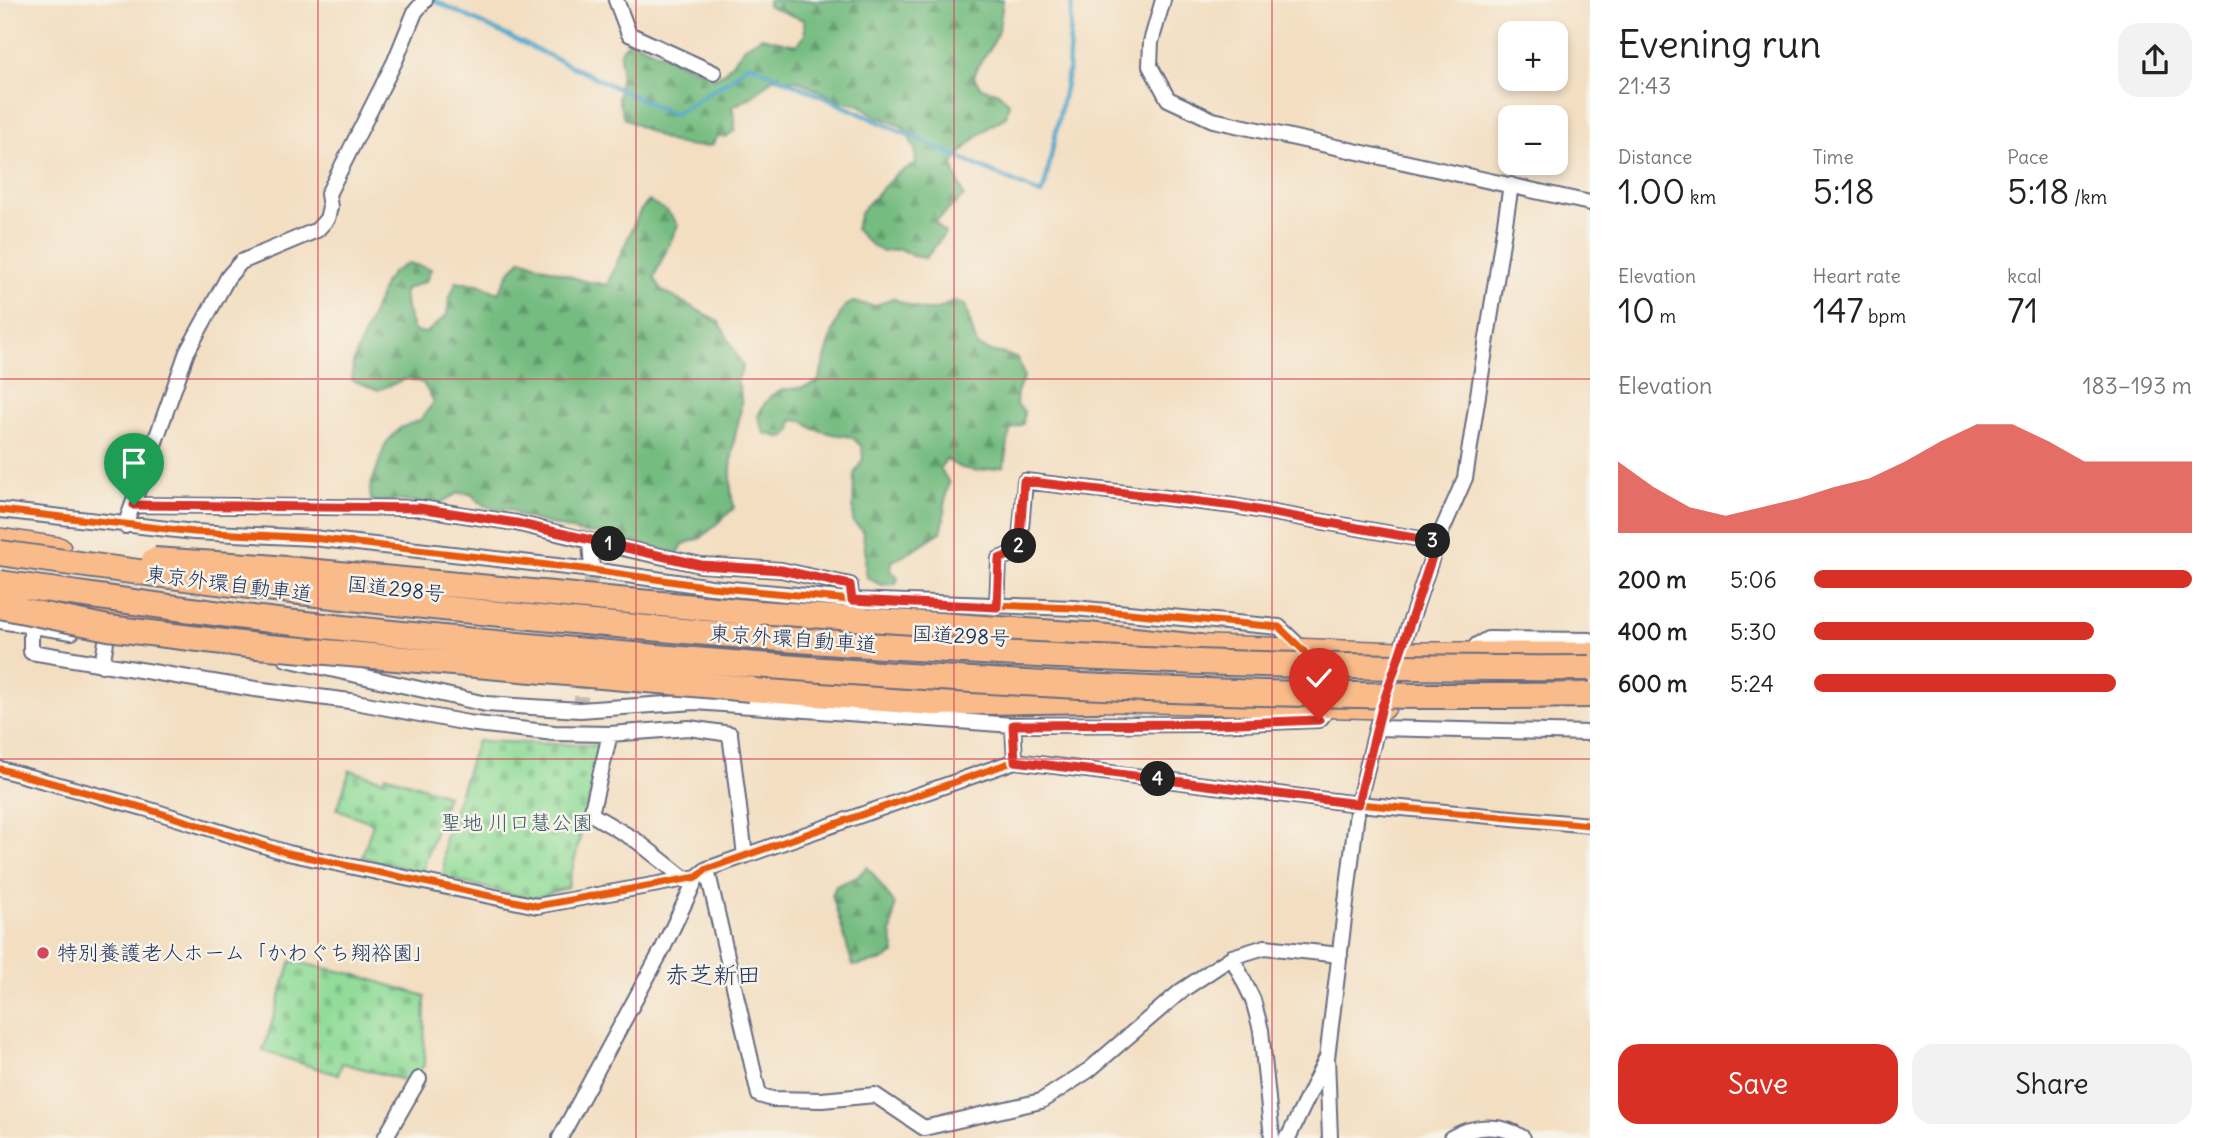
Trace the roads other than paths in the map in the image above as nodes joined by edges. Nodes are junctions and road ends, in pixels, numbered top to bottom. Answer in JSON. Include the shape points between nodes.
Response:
{"nodes":[{"id":1,"x":425,"y":0,"type":"edge"},
{"id":2,"x":616,"y":0,"type":"edge"},
{"id":3,"x":1163,"y":0,"type":"edge"},
{"id":4,"x":714,"y":73,"type":"dead end"},
{"id":5,"x":1511,"y":185,"type":"junction"},
{"id":6,"x":1590,"y":203,"type":"edge"},
{"id":7,"x":134,"y":505,"type":"junction"},
{"id":8,"x":193,"y":505,"type":"junction"},
{"id":9,"x":0,"y":510,"type":"edge"},
{"id":10,"x":125,"y":526,"type":"junction"},
{"id":11,"x":194,"y":532,"type":"junction"},
{"id":12,"x":0,"y":540,"type":"edge"},
{"id":13,"x":590,"y":541,"type":"junction"},
{"id":14,"x":1437,"y":542,"type":"junction"},
{"id":15,"x":0,"y":551,"type":"edge"},
{"id":16,"x":592,"y":570,"type":"junction"},
{"id":17,"x":0,"y":583,"type":"edge"},
{"id":18,"x":0,"y":597,"type":"edge"},
{"id":19,"x":852,"y":600,"type":"junction"},
{"id":20,"x":0,"y":606,"type":"edge"},
{"id":21,"x":997,"y":607,"type":"junction"},
{"id":22,"x":0,"y":621,"type":"edge"},
{"id":23,"x":32,"y":627,"type":"junction"},
{"id":24,"x":107,"y":636,"type":"junction"},
{"id":25,"x":1590,"y":640,"type":"edge"},
{"id":26,"x":1199,"y":647,"type":"junction"},
{"id":27,"x":1304,"y":651,"type":"junction"},
{"id":28,"x":1400,"y":654,"type":"junction"},
{"id":29,"x":1469,"y":654,"type":"junction"},
{"id":30,"x":1590,"y":654,"type":"edge"},
{"id":31,"x":102,"y":665,"type":"junction"},
{"id":32,"x":1590,"y":668,"type":"edge"},
{"id":33,"x":1588,"y":698,"type":"edge"},
{"id":34,"x":1096,"y":700,"type":"junction"},
{"id":35,"x":1330,"y":707,"type":"junction"},
{"id":36,"x":580,"y":710,"type":"junction"},
{"id":37,"x":1380,"y":718,"type":"junction"},
{"id":38,"x":1013,"y":725,"type":"junction"},
{"id":39,"x":1590,"y":733,"type":"edge"},
{"id":40,"x":579,"y":734,"type":"junction"},
{"id":41,"x":610,"y":734,"type":"junction"},
{"id":42,"x":1015,"y":761,"type":"junction"},
{"id":43,"x":0,"y":769,"type":"edge"},
{"id":44,"x":1358,"y":804,"type":"junction"},
{"id":45,"x":1590,"y":825,"type":"edge"},
{"id":46,"x":744,"y":856,"type":"junction"},
{"id":47,"x":696,"y":875,"type":"junction"},
{"id":48,"x":1340,"y":955,"type":"junction"},
{"id":49,"x":1232,"y":957,"type":"junction"},
{"id":50,"x":1327,"y":1058,"type":"junction"},
{"id":51,"x":419,"y":1079,"type":"dead end"},
{"id":52,"x":385,"y":1138,"type":"edge"},
{"id":53,"x":560,"y":1138,"type":"edge"},
{"id":54,"x":1272,"y":1138,"type":"edge"},
{"id":55,"x":1286,"y":1138,"type":"edge"},
{"id":56,"x":1330,"y":1138,"type":"edge"},
{"id":57,"x":1451,"y":1138,"type":"edge"},
{"id":58,"x":1523,"y":1138,"type":"edge"}],
"edges":[{"from":1,"to":7,"type":"street","via":[[415,12],[328,194],[327,219],[317,230],[241,262],[228,278],[187,352]]},
{"from":2,"to":4,"type":"street","via":[[629,34]]},
{"from":3,"to":5,"type":"street","via":[[1150,66],[1168,99],[1213,120]]},
{"from":5,"to":6,"type":"street"},
{"from":5,"to":14,"type":"street","via":[[1465,478]]},
{"from":7,"to":8,"type":"street"},
{"from":7,"to":10,"type":"street"},
{"from":8,"to":11,"type":"street"},
{"from":8,"to":13,"type":"street","via":[[419,508],[516,523]]},
{"from":9,"to":10,"type":"street"},
{"from":10,"to":11,"type":"street"},
{"from":11,"to":16,"type":"street","via":[[313,538]]},
{"from":12,"to":26,"type":"highway","name":"国道298号","via":[[249,575],[626,612],[839,629]]},
{"from":13,"to":16,"type":"street"},
{"from":13,"to":19,"type":"street","via":[[701,565],[781,570],[850,585]]},
{"from":14,"to":21,"type":"street","via":[[1234,506],[1024,481],[1019,551],[999,559]]},
{"from":14,"to":28,"type":"street"},
{"from":15,"to":26,"type":"highway","bridge":true,"via":[[264,567],[758,613]]},
{"from":15,"to":32,"type":"highway","name":"東京外環自動車道","bridge":true,"via":[[380,603],[882,646],[1243,664]]},
{"from":16,"to":19,"type":"street"},
{"from":17,"to":33,"type":"highway","name":"東京外環自動車道","bridge":true,"via":[[281,621],[887,675],[1245,692]]},
{"from":18,"to":34,"type":"highway","via":[[269,634],[464,654]]},
{"from":19,"to":21,"type":"street"},
{"from":20,"to":34,"type":"highway","bridge":true,"via":[[108,628],[257,646],[933,703]]},
{"from":21,"to":27,"type":"street","via":[[1074,608],[1279,627]]},
{"from":22,"to":23,"type":"street"},
{"from":23,"to":24,"type":"street"},
{"from":23,"to":31,"type":"street","via":[[31,652]]},
{"from":24,"to":31,"type":"street"},
{"from":24,"to":36,"type":"street","via":[[288,659],[486,704]]},
{"from":25,"to":29,"type":"street","via":[[1488,639]]},
{"from":26,"to":27,"type":"highway","name":"国道298号"},
{"from":27,"to":28,"type":"highway","name":"国道298号"},
{"from":28,"to":29,"type":"highway","name":"国道298号"},
{"from":28,"to":37,"type":"street"},
{"from":29,"to":30,"type":"highway","name":"国道298号"},
{"from":31,"to":40,"type":"street","via":[[468,723]]},
{"from":33,"to":37,"type":"highway"},
{"from":34,"to":35,"type":"highway"},
{"from":35,"to":37,"type":"highway"},
{"from":35,"to":38,"type":"street","via":[[1319,720]]},
{"from":36,"to":38,"type":"street","via":[[695,702]]},
{"from":36,"to":40,"type":"street"},
{"from":37,"to":39,"type":"street"},
{"from":37,"to":44,"type":"street"},
{"from":38,"to":42,"type":"street"},
{"from":40,"to":41,"type":"street"},
{"from":41,"to":46,"type":"street","via":[[689,728],[730,734]]},
{"from":41,"to":47,"type":"street","via":[[591,814]]},
{"from":42,"to":44,"type":"street"},
{"from":42,"to":46,"type":"street"},
{"from":43,"to":47,"type":"street","via":[[288,853],[537,906]]},
{"from":44,"to":45,"type":"street"},
{"from":44,"to":48,"type":"street"},
{"from":46,"to":47,"type":"street"},
{"from":47,"to":49,"type":"street","via":[[759,1096],[822,1100],[875,1095],[924,1128],[1041,1101],[1089,1070],[1181,990]]},
{"from":47,"to":53,"type":"street","via":[[663,948]]},
{"from":48,"to":49,"type":"street","via":[[1265,947]]},
{"from":48,"to":50,"type":"street"},
{"from":49,"to":54,"type":"street","via":[[1253,1000],[1261,1030]]},
{"from":50,"to":55,"type":"street"},
{"from":50,"to":56,"type":"street"},
{"from":51,"to":52,"type":"street"},
{"from":57,"to":58,"type":"street","via":[[1489,1127],[1503,1127]]}]}
